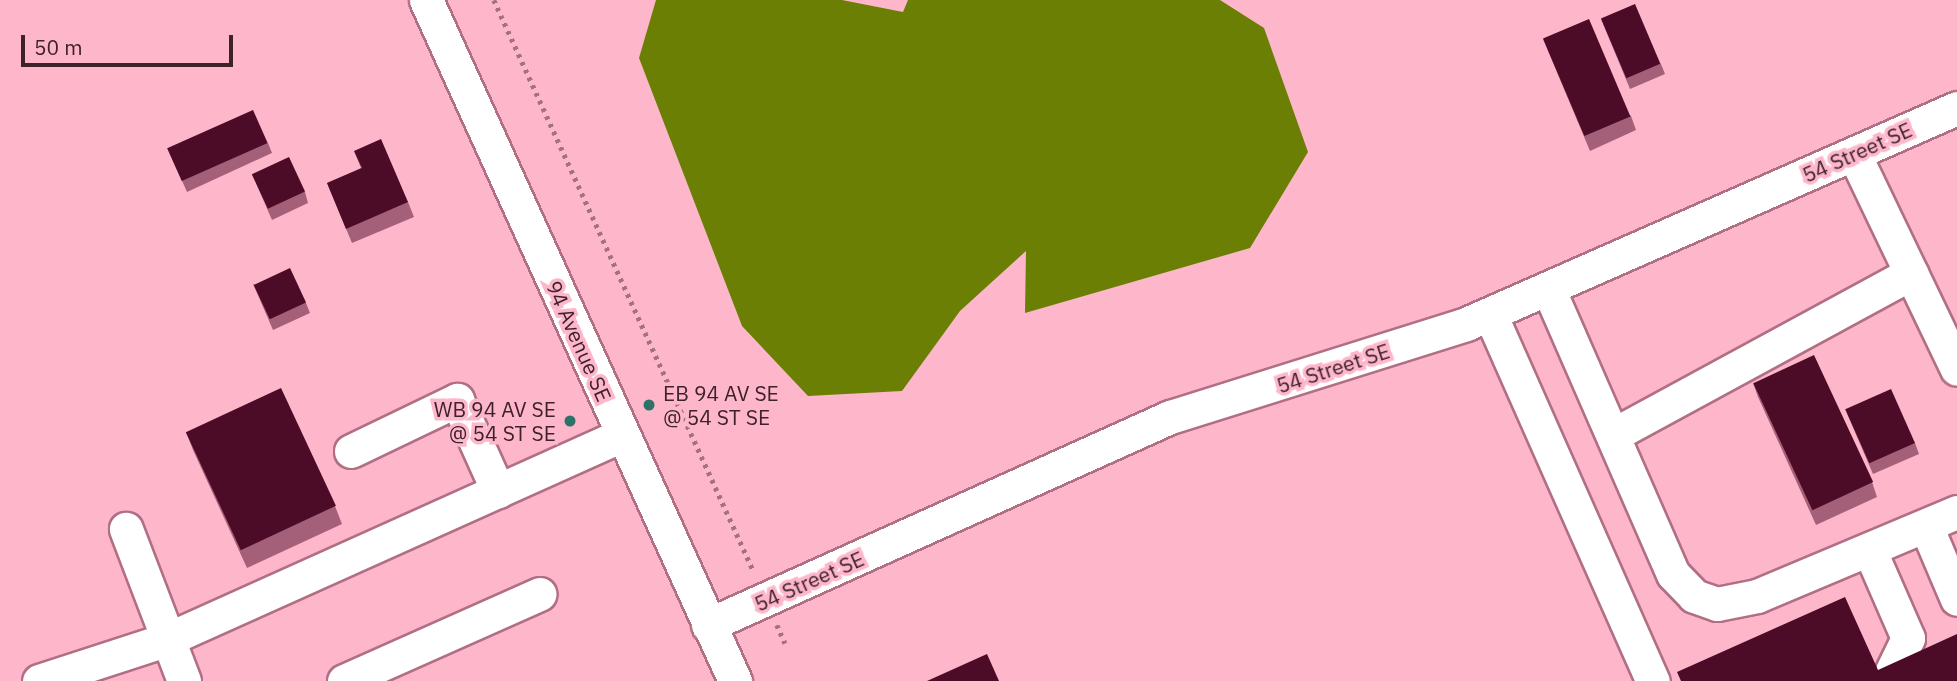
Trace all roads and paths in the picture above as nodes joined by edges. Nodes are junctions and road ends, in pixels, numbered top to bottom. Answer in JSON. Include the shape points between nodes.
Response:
{"nodes":[{"id":1,"x":426,"y":0,"type":"edge"},
{"id":2,"x":494,"y":0,"type":"edge"},
{"id":3,"x":1957,"y":108,"type":"edge"},
{"id":4,"x":1854,"y":154,"type":"junction"},
{"id":5,"x":1911,"y":273,"type":"junction"},
{"id":6,"x":1548,"y":288,"type":"junction"},
{"id":7,"x":1490,"y":314,"type":"junction"},
{"id":8,"x":1957,"y":369,"type":"edge"},
{"id":9,"x":1615,"y":433,"type":"junction"},
{"id":10,"x":622,"y":435,"type":"junction"},
{"id":11,"x":351,"y":451,"type":"dead end"},
{"id":12,"x":498,"y":491,"type":"junction"},
{"id":13,"x":1957,"y":512,"type":"edge"},
{"id":14,"x":1926,"y":526,"type":"junction"},
{"id":15,"x":126,"y":529,"type":"dead end"},
{"id":16,"x":1870,"y":551,"type":"junction"},
{"id":17,"x":539,"y":594,"type":"dead end"},
{"id":18,"x":1957,"y":599,"type":"edge"},
{"id":19,"x":766,"y":600,"type":"junction"},
{"id":20,"x":708,"y":625,"type":"junction"},
{"id":21,"x":168,"y":639,"type":"junction"},
{"id":22,"x":785,"y":643,"type":"dead end"},
{"id":23,"x":1892,"y":671,"type":"edge"},
{"id":24,"x":47,"y":679,"type":"edge"},
{"id":25,"x":184,"y":681,"type":"edge"},
{"id":26,"x":344,"y":681,"type":"edge"},
{"id":27,"x":735,"y":681,"type":"edge"},
{"id":28,"x":1653,"y":681,"type":"edge"}],
"edges":[{"from":1,"to":10,"type":"street","name":"94 Avenue SE"},
{"from":2,"to":19,"type":"path"},
{"from":3,"to":4,"type":"street","name":"54 Street SE"},
{"from":4,"to":5,"type":"street"},
{"from":4,"to":6,"type":"street","name":"54 Street SE"},
{"from":5,"to":8,"type":"street"},
{"from":5,"to":9,"type":"street"},
{"from":6,"to":7,"type":"street","name":"54 Street SE"},
{"from":6,"to":9,"type":"street"},
{"from":7,"to":19,"type":"street","name":"54 Street SE","via":[[1170,417]]},
{"from":7,"to":28,"type":"street"},
{"from":9,"to":16,"type":"street","via":[[1673,574],[1694,596],[1717,604],[1757,596]]},
{"from":10,"to":12,"type":"street"},
{"from":10,"to":20,"type":"street","name":"94 Avenue SE"},
{"from":11,"to":12,"type":"street","via":[[457,400]]},
{"from":12,"to":21,"type":"street"},
{"from":13,"to":14,"type":"street"},
{"from":14,"to":16,"type":"street"},
{"from":14,"to":18,"type":"street"},
{"from":15,"to":21,"type":"street"},
{"from":16,"to":23,"type":"street","via":[[1908,638]]},
{"from":17,"to":26,"type":"street"},
{"from":19,"to":20,"type":"street","name":"54 Street SE"},
{"from":19,"to":22,"type":"path"},
{"from":20,"to":27,"type":"street","name":"94 Avenue SE"},
{"from":21,"to":24,"type":"street"},
{"from":21,"to":25,"type":"street"}]}
